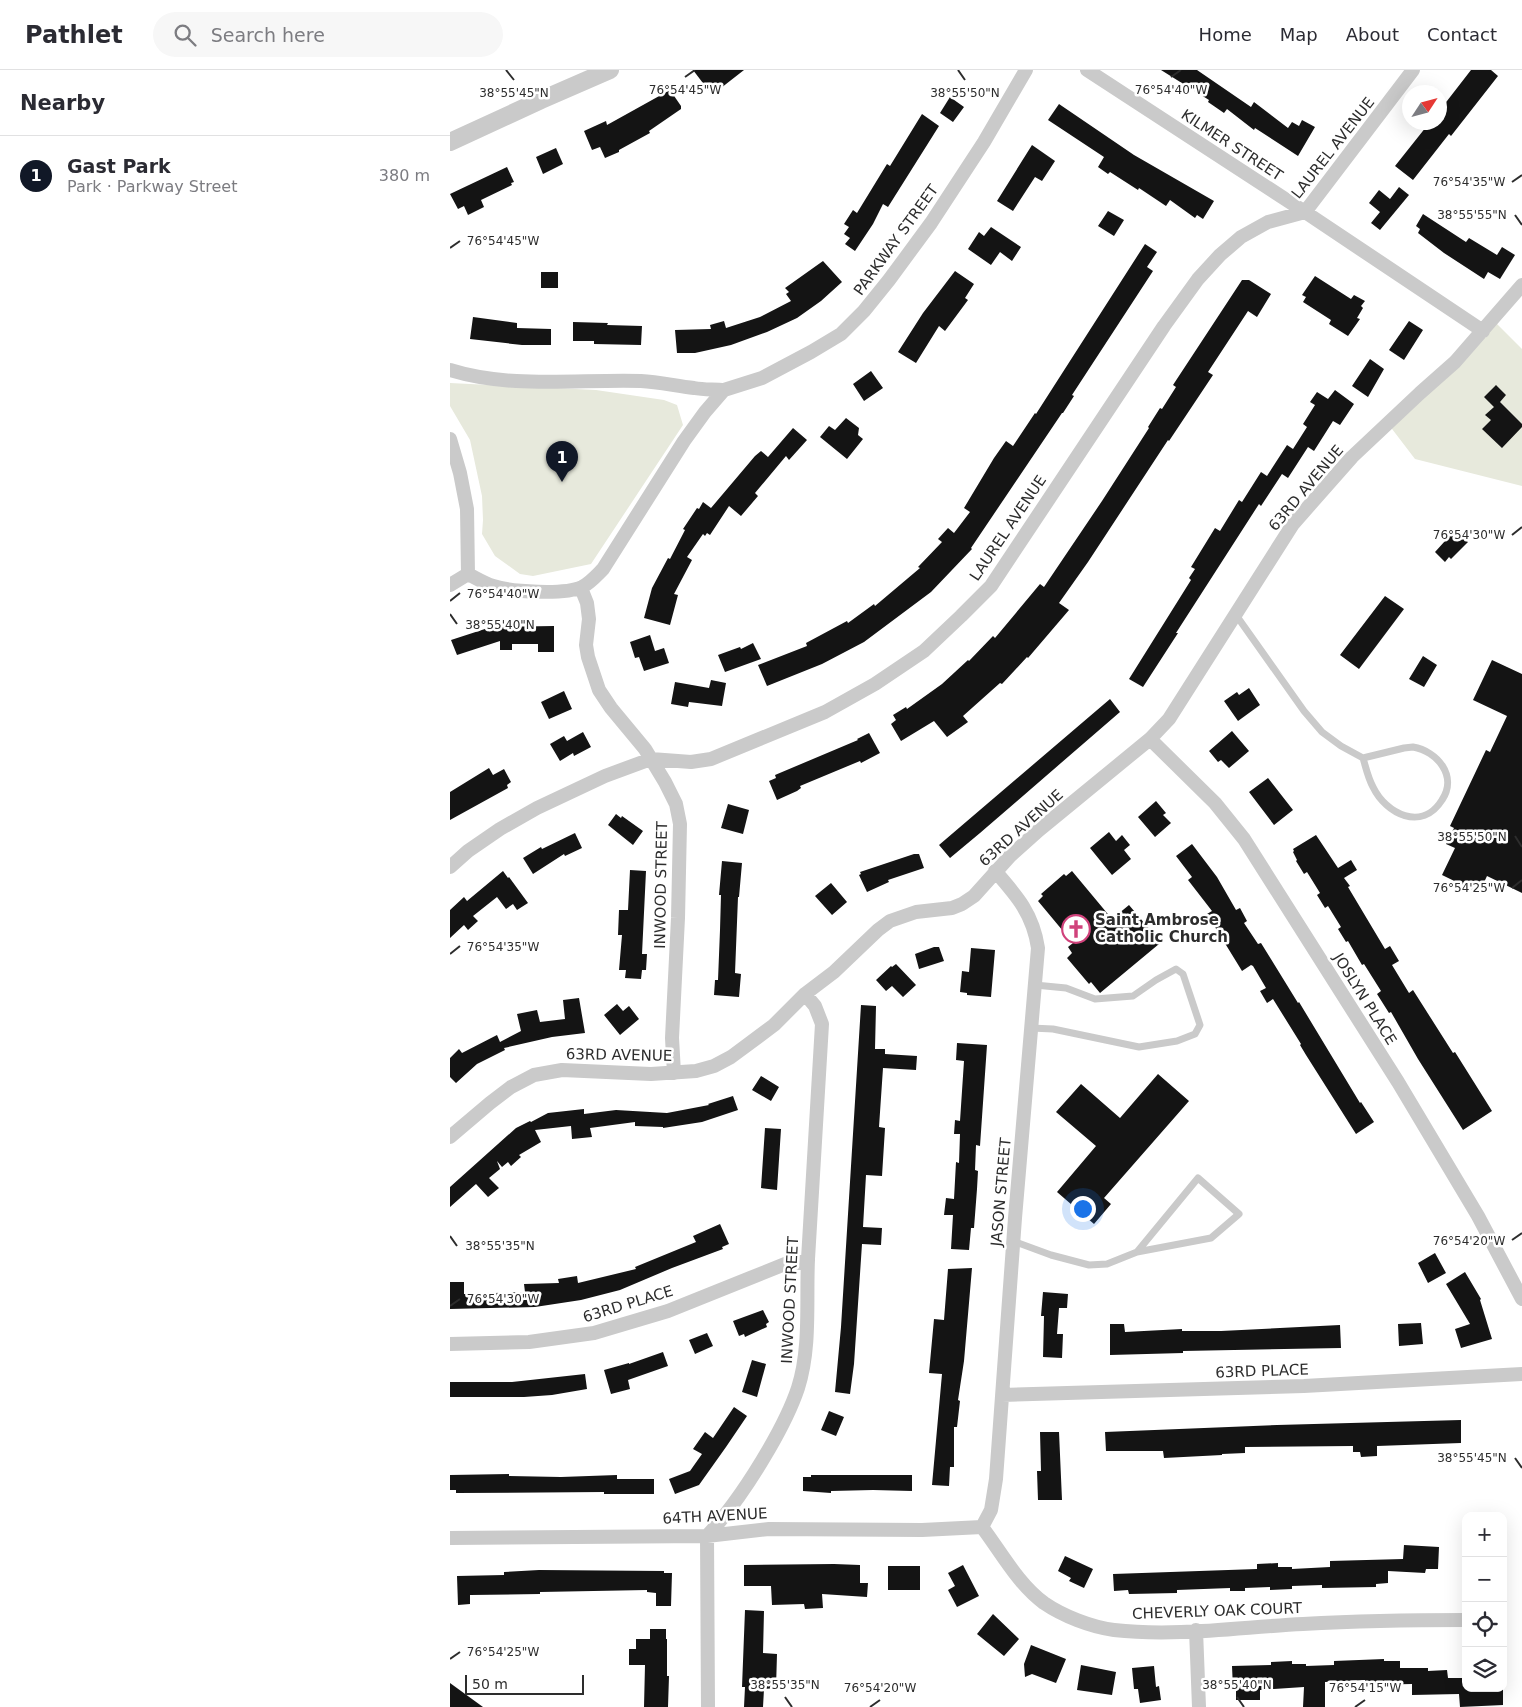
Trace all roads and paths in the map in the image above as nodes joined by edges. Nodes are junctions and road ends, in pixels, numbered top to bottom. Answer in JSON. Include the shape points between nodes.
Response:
{"nodes":[{"id":1,"x":610,"y":70,"type":"edge"},
{"id":2,"x":1026,"y":70,"type":"edge"},
{"id":3,"x":1087,"y":70,"type":"edge"},
{"id":4,"x":1413,"y":70,"type":"edge"},
{"id":5,"x":450,"y":142,"type":"edge"},
{"id":6,"x":1305,"y":212,"type":"junction"},
{"id":7,"x":1522,"y":285,"type":"edge"},
{"id":8,"x":1483,"y":331,"type":"junction"},
{"id":9,"x":450,"y":370,"type":"edge"},
{"id":10,"x":724,"y":390,"type":"junction"},
{"id":11,"x":450,"y":439,"type":"edge"},
{"id":12,"x":468,"y":574,"type":"junction"},
{"id":13,"x":450,"y":586,"type":"edge"},
{"id":14,"x":581,"y":588,"type":"junction"},
{"id":15,"x":1235,"y":614,"type":"junction"},
{"id":16,"x":1150,"y":739,"type":"junction"},
{"id":17,"x":1362,"y":758,"type":"junction"},
{"id":18,"x":651,"y":759,"type":"junction"},
{"id":19,"x":450,"y":867,"type":"edge"},
{"id":20,"x":995,"y":871,"type":"junction"},
{"id":21,"x":1035,"y":985,"type":"junction"},
{"id":22,"x":805,"y":994,"type":"junction"},
{"id":23,"x":1031,"y":1028,"type":"junction"},
{"id":24,"x":674,"y":1073,"type":"junction"},
{"id":25,"x":450,"y":1137,"type":"edge"},
{"id":26,"x":1013,"y":1241,"type":"junction"},
{"id":27,"x":1137,"y":1252,"type":"junction"},
{"id":28,"x":808,"y":1261,"type":"junction"},
{"id":29,"x":1522,"y":1298,"type":"edge"},
{"id":30,"x":450,"y":1344,"type":"edge"},
{"id":31,"x":1522,"y":1374,"type":"edge"},
{"id":32,"x":1002,"y":1395,"type":"junction"},
{"id":33,"x":982,"y":1527,"type":"junction"},
{"id":34,"x":707,"y":1536,"type":"junction"},
{"id":35,"x":450,"y":1538,"type":"edge"},
{"id":36,"x":1462,"y":1620,"type":"edge"},
{"id":37,"x":1196,"y":1630,"type":"junction"},
{"id":38,"x":708,"y":1707,"type":"edge"},
{"id":39,"x":1199,"y":1707,"type":"edge"}],
"edges":[{"from":1,"to":5,"type":"street"},
{"from":2,"to":10,"type":"street","name":"PARKWAY STREET","via":[[989,134],[931,222],[864,311],[841,334],[811,352],[762,378]]},
{"from":3,"to":6,"type":"street","name":"KILMER STREET"},
{"from":4,"to":6,"type":"street","name":"LAUREL AVENUE"},
{"from":6,"to":8,"type":"street","name":"KILMER STREET"},
{"from":6,"to":18,"type":"street","name":"LAUREL AVENUE","via":[[1268,222],[1241,237],[1198,279],[991,586],[924,651],[825,712],[718,756],[691,762]]},
{"from":7,"to":8,"type":"street","name":"63RD AVENUE"},
{"from":8,"to":15,"type":"street","name":"63RD AVENUE","via":[[1320,492],[1293,524]]},
{"from":9,"to":10,"type":"street","via":[[498,379],[580,383],[640,381]]},
{"from":10,"to":14,"type":"street","via":[[679,449],[602,569]]},
{"from":11,"to":12,"type":"street","via":[[467,508]]},
{"from":12,"to":13,"type":"street"},
{"from":12,"to":14,"type":"street","via":[[493,586],[520,591]]},
{"from":14,"to":18,"type":"street","name":"INWOOD STREET","via":[[587,604],[588,657],[599,690]]},
{"from":15,"to":16,"type":"street","name":"63RD AVENUE","via":[[1169,719]]},
{"from":15,"to":17,"type":"lane","via":[[1322,732]]},
{"from":16,"to":20,"type":"street","name":"63RD AVENUE","via":[[1039,830]]},
{"from":16,"to":29,"type":"street","name":"JOSLYN PLACE","via":[[1215,803],[1244,839],[1398,1082],[1478,1216]]},
{"from":17,"to":17,"type":"lane","via":[[1404,748],[1422,749],[1432,754],[1446,773],[1443,800],[1419,817],[1396,813],[1389,809],[1373,787]]},
{"from":18,"to":19,"type":"street","name":"LAUREL AVENUE","via":[[536,808],[500,829]]},
{"from":18,"to":24,"type":"street","name":"INWOOD STREET","via":[[676,804],[680,824],[672,1038]]},
{"from":20,"to":21,"type":"street","name":"JASON STREET","via":[[1028,912],[1035,930],[1038,948]]},
{"from":20,"to":22,"type":"street","name":"63RD AVENUE","via":[[974,896],[962,904],[916,912],[890,921]]},
{"from":21,"to":23,"type":"street","name":"JASON STREET"},
{"from":21,"to":23,"type":"lane","via":[[1066,988],[1095,998],[1133,996],[1176,969],[1183,974],[1200,1025],[1195,1034],[1177,1041],[1139,1047],[1053,1029]]},
{"from":22,"to":24,"type":"street","name":"63RD AVENUE","via":[[774,1025],[730,1057],[714,1066]]},
{"from":22,"to":28,"type":"street","name":"INWOOD STREET","via":[[815,1006],[822,1024]]},
{"from":23,"to":26,"type":"street","name":"JASON STREET"},
{"from":24,"to":25,"type":"street","name":"63RD AVENUE","via":[[562,1070],[534,1075],[511,1087]]},
{"from":26,"to":27,"type":"lane","via":[[1089,1265],[1107,1264]]},
{"from":26,"to":32,"type":"street","name":"JASON STREET"},
{"from":27,"to":27,"type":"lane","via":[[1198,1178],[1239,1214],[1211,1238]]},
{"from":28,"to":30,"type":"street","name":"63RD PLACE","via":[[785,1264],[668,1311],[594,1333],[529,1342]]},
{"from":28,"to":34,"type":"street","name":"INWOOD STREET","via":[[808,1311],[798,1388],[754,1474],[725,1517]]},
{"from":31,"to":32,"type":"street","name":"63RD PLACE","via":[[1304,1386]]},
{"from":32,"to":33,"type":"street","name":"JASON STREET","via":[[994,1498]]},
{"from":33,"to":34,"type":"street","name":"64TH AVENUE","via":[[770,1529]]},
{"from":33,"to":37,"type":"street","name":"CHEVERLY OAK COURT","via":[[1023,1583],[1043,1602],[1064,1614],[1112,1630]]},
{"from":34,"to":35,"type":"street","name":"64TH AVENUE"},
{"from":34,"to":38,"type":"street"},
{"from":36,"to":37,"type":"street","name":"CHEVERLY OAK COURT"},
{"from":37,"to":39,"type":"street"}]}
